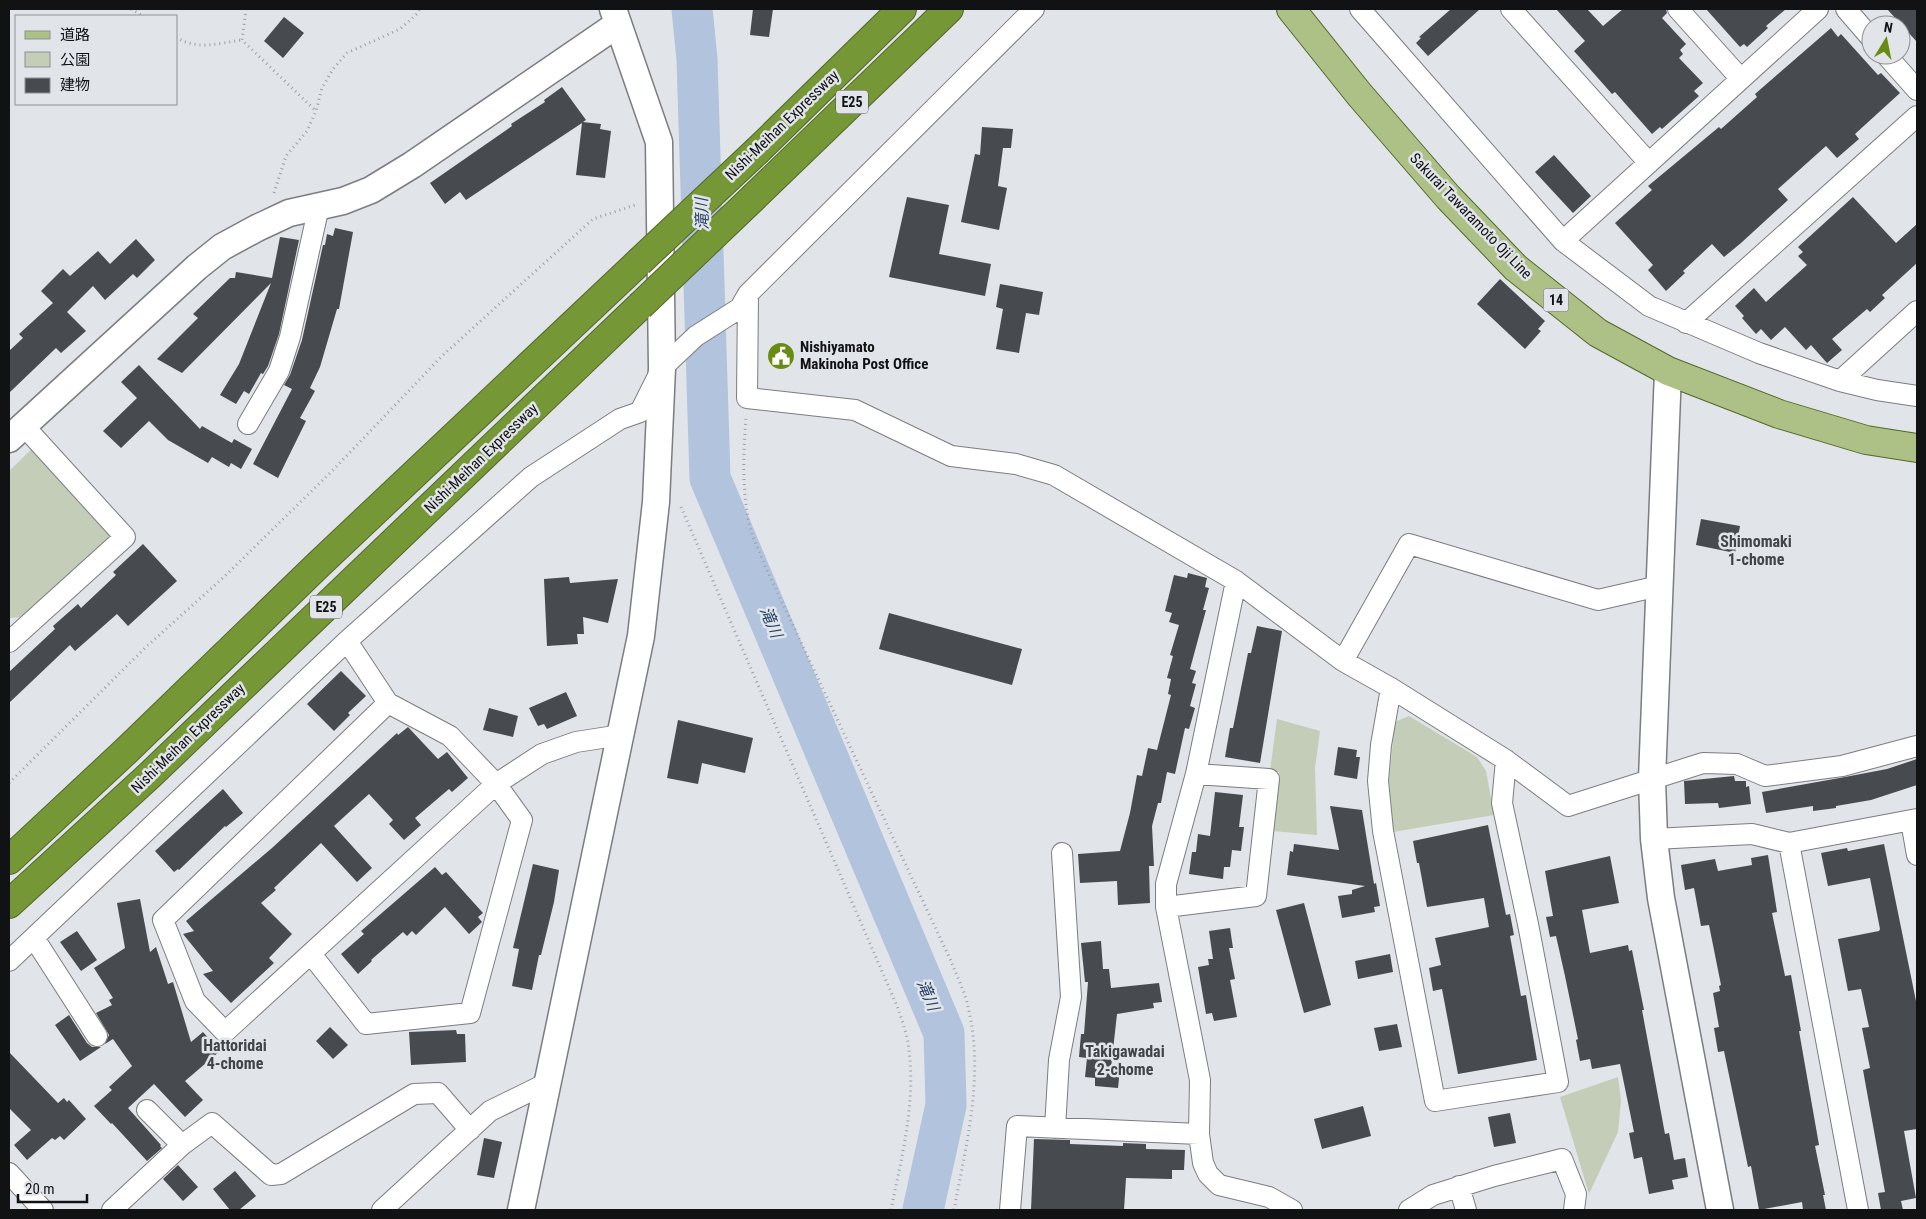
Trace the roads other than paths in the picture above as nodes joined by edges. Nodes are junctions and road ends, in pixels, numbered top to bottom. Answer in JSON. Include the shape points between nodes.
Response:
{"nodes":[{"id":1,"x":902,"y":9,"type":"edge"},
{"id":2,"x":949,"y":9,"type":"edge"},
{"id":3,"x":1034,"y":9,"type":"edge"},
{"id":4,"x":1291,"y":9,"type":"edge"},
{"id":5,"x":1360,"y":9,"type":"edge"},
{"id":6,"x":1511,"y":9,"type":"edge"},
{"id":7,"x":1678,"y":9,"type":"edge"},
{"id":8,"x":1818,"y":9,"type":"edge"},
{"id":9,"x":1846,"y":9,"type":"edge"},
{"id":10,"x":616,"y":16,"type":"edge"},
{"id":11,"x":1861,"y":26,"type":"edge"},
{"id":12,"x":1895,"y":65,"type":"edge"},
{"id":13,"x":1741,"y":79,"type":"junction"},
{"id":14,"x":1917,"y":90,"type":"edge"},
{"id":15,"x":1917,"y":116,"type":"edge"},
{"id":16,"x":1649,"y":163,"type":"junction"},
{"id":17,"x":319,"y":206,"type":"junction"},
{"id":18,"x":1563,"y":242,"type":"junction"},
{"id":19,"x":744,"y":301,"type":"junction"},
{"id":20,"x":1917,"y":311,"type":"edge"},
{"id":21,"x":1686,"y":323,"type":"junction"},
{"id":22,"x":662,"y":368,"type":"junction"},
{"id":23,"x":1668,"y":371,"type":"junction"},
{"id":24,"x":1840,"y":381,"type":"junction"},
{"id":25,"x":1917,"y":396,"type":"edge"},
{"id":26,"x":248,"y":424,"type":"dead end"},
{"id":27,"x":16,"y":432,"type":"edge"},
{"id":28,"x":1917,"y":448,"type":"edge"},
{"id":29,"x":1236,"y":580,"type":"junction"},
{"id":30,"x":1659,"y":586,"type":"junction"},
{"id":31,"x":347,"y":641,"type":"junction"},
{"id":32,"x":9,"y":642,"type":"edge"},
{"id":33,"x":1343,"y":661,"type":"junction"},
{"id":34,"x":1391,"y":688,"type":"junction"},
{"id":35,"x":388,"y":703,"type":"junction"},
{"id":36,"x":621,"y":735,"type":"junction"},
{"id":37,"x":1917,"y":746,"type":"edge"},
{"id":38,"x":1506,"y":760,"type":"junction"},
{"id":39,"x":1196,"y":774,"type":"junction"},
{"id":40,"x":1652,"y":779,"type":"junction"},
{"id":41,"x":496,"y":784,"type":"junction"},
{"id":42,"x":1914,"y":820,"type":"edge"},
{"id":43,"x":1654,"y":839,"type":"junction"},
{"id":44,"x":1788,"y":843,"type":"junction"},
{"id":45,"x":1062,"y":853,"type":"dead end"},
{"id":46,"x":1917,"y":854,"type":"edge"},
{"id":47,"x":9,"y":860,"type":"edge"},
{"id":48,"x":9,"y":904,"type":"edge"},
{"id":49,"x":1166,"y":907,"type":"junction"},
{"id":50,"x":34,"y":938,"type":"junction"},
{"id":51,"x":311,"y":954,"type":"junction"},
{"id":52,"x":9,"y":961,"type":"edge"},
{"id":53,"x":97,"y":1036,"type":"dead end"},
{"id":54,"x":547,"y":1083,"type":"junction"},
{"id":55,"x":147,"y":1110,"type":"dead end"},
{"id":56,"x":1055,"y":1128,"type":"junction"},
{"id":57,"x":470,"y":1130,"type":"junction"},
{"id":58,"x":1200,"y":1134,"type":"junction"},
{"id":59,"x":182,"y":1145,"type":"junction"},
{"id":60,"x":9,"y":1173,"type":"edge"},
{"id":61,"x":1459,"y":1186,"type":"junction"},
{"id":62,"x":43,"y":1210,"type":"edge"},
{"id":63,"x":112,"y":1210,"type":"edge"},
{"id":64,"x":382,"y":1210,"type":"edge"},
{"id":65,"x":521,"y":1210,"type":"edge"},
{"id":66,"x":1010,"y":1210,"type":"edge"},
{"id":67,"x":1292,"y":1210,"type":"edge"},
{"id":68,"x":1409,"y":1210,"type":"edge"},
{"id":69,"x":1466,"y":1210,"type":"edge"},
{"id":70,"x":1574,"y":1210,"type":"edge"},
{"id":71,"x":1720,"y":1210,"type":"edge"},
{"id":72,"x":1858,"y":1210,"type":"edge"}],
"edges":[{"from":1,"to":47,"type":"highway","name":"Nishi-Meihan Expressway","number":"E25","bridge":true,"via":[[758,150]]},
{"from":2,"to":48,"type":"highway","name":"Nishi-Meihan Expressway","number":"E25","bridge":true,"via":[[150,775]]},
{"from":3,"to":19,"type":"street"},
{"from":4,"to":23,"type":"main road","name":"Sakurai Tawaramoto Oji Line","number":"14","via":[[1359,94],[1516,268],[1598,333]]},
{"from":5,"to":18,"type":"street"},
{"from":6,"to":16,"type":"street"},
{"from":7,"to":13,"type":"street"},
{"from":8,"to":13,"type":"street"},
{"from":9,"to":11,"type":"street"},
{"from":10,"to":17,"type":"street","via":[[412,165],[371,190],[344,201]]},
{"from":10,"to":22,"type":"street","via":[[659,142]]},
{"from":12,"to":14,"type":"street"},
{"from":13,"to":16,"type":"street"},
{"from":15,"to":21,"type":"street"},
{"from":16,"to":18,"type":"street"},
{"from":17,"to":26,"type":"street","via":[[290,337],[279,371]]},
{"from":17,"to":27,"type":"street","via":[[289,214],[222,247]]},
{"from":18,"to":21,"type":"street","via":[[1649,306]]},
{"from":19,"to":22,"type":"street","via":[[696,336]]},
{"from":19,"to":29,"type":"street","via":[[747,398],[855,410],[951,456],[1016,464],[1054,475]]},
{"from":20,"to":24,"type":"street"},
{"from":21,"to":24,"type":"street"},
{"from":22,"to":31,"type":"street","via":[[640,412],[620,419],[531,477]]},
{"from":22,"to":36,"type":"street","via":[[656,502],[641,636]]},
{"from":23,"to":28,"type":"main road","name":"Sakurai Tawaramoto Oji Line","number":"14","via":[[1779,414],[1866,440]]},
{"from":23,"to":30,"type":"street"},
{"from":24,"to":25,"type":"street"},
{"from":27,"to":32,"type":"street","via":[[125,536]]},
{"from":29,"to":33,"type":"street"},
{"from":29,"to":39,"type":"street"},
{"from":30,"to":33,"type":"street","via":[[1598,600],[1409,544]]},
{"from":30,"to":40,"type":"street"},
{"from":31,"to":35,"type":"street"},
{"from":31,"to":50,"type":"street"},
{"from":33,"to":34,"type":"street"},
{"from":34,"to":38,"type":"street"},
{"from":34,"to":38,"type":"street","via":[[1378,781],[1382,830],[1435,1101],[1558,1082],[1502,803]]},
{"from":35,"to":41,"type":"street","via":[[450,736]]},
{"from":35,"to":51,"type":"street","via":[[162,920],[194,1001],[225,1032]]},
{"from":36,"to":41,"type":"street","via":[[576,742],[542,754]]},
{"from":36,"to":54,"type":"street"},
{"from":37,"to":40,"type":"street","via":[[1842,766],[1803,772],[1765,776],[1737,764],[1703,764]]},
{"from":38,"to":40,"type":"street","via":[[1568,806]]},
{"from":39,"to":49,"type":"street","via":[[1166,884]]},
{"from":39,"to":49,"type":"street","via":[[1269,779],[1256,896]]},
{"from":40,"to":43,"type":"street"},
{"from":41,"to":51,"type":"street"},
{"from":41,"to":51,"type":"street","via":[[522,820],[470,1013],[366,1024]]},
{"from":42,"to":44,"type":"street"},
{"from":42,"to":46,"type":"street"},
{"from":43,"to":44,"type":"street","via":[[1752,834]]},
{"from":43,"to":71,"type":"street","via":[[1661,898]]},
{"from":44,"to":72,"type":"street"},
{"from":45,"to":56,"type":"street","via":[[1071,997],[1059,1060]]},
{"from":49,"to":58,"type":"street","via":[[1200,1080]]},
{"from":50,"to":52,"type":"street"},
{"from":50,"to":53,"type":"street"},
{"from":54,"to":57,"type":"street","via":[[490,1111]]},
{"from":54,"to":65,"type":"street"},
{"from":55,"to":59,"type":"street"},
{"from":56,"to":58,"type":"street"},
{"from":56,"to":66,"type":"street","via":[[1017,1126]]},
{"from":57,"to":59,"type":"street","via":[[438,1093],[414,1094],[281,1174],[271,1175],[212,1123]]},
{"from":57,"to":64,"type":"street"},
{"from":58,"to":67,"type":"street","via":[[1203,1163],[1219,1185],[1269,1197]]},
{"from":59,"to":63,"type":"street"},
{"from":60,"to":62,"type":"street"},
{"from":61,"to":68,"type":"street","via":[[1433,1195]]},
{"from":61,"to":69,"type":"street"},
{"from":61,"to":70,"type":"street","via":[[1562,1159],[1576,1194]]}]}
